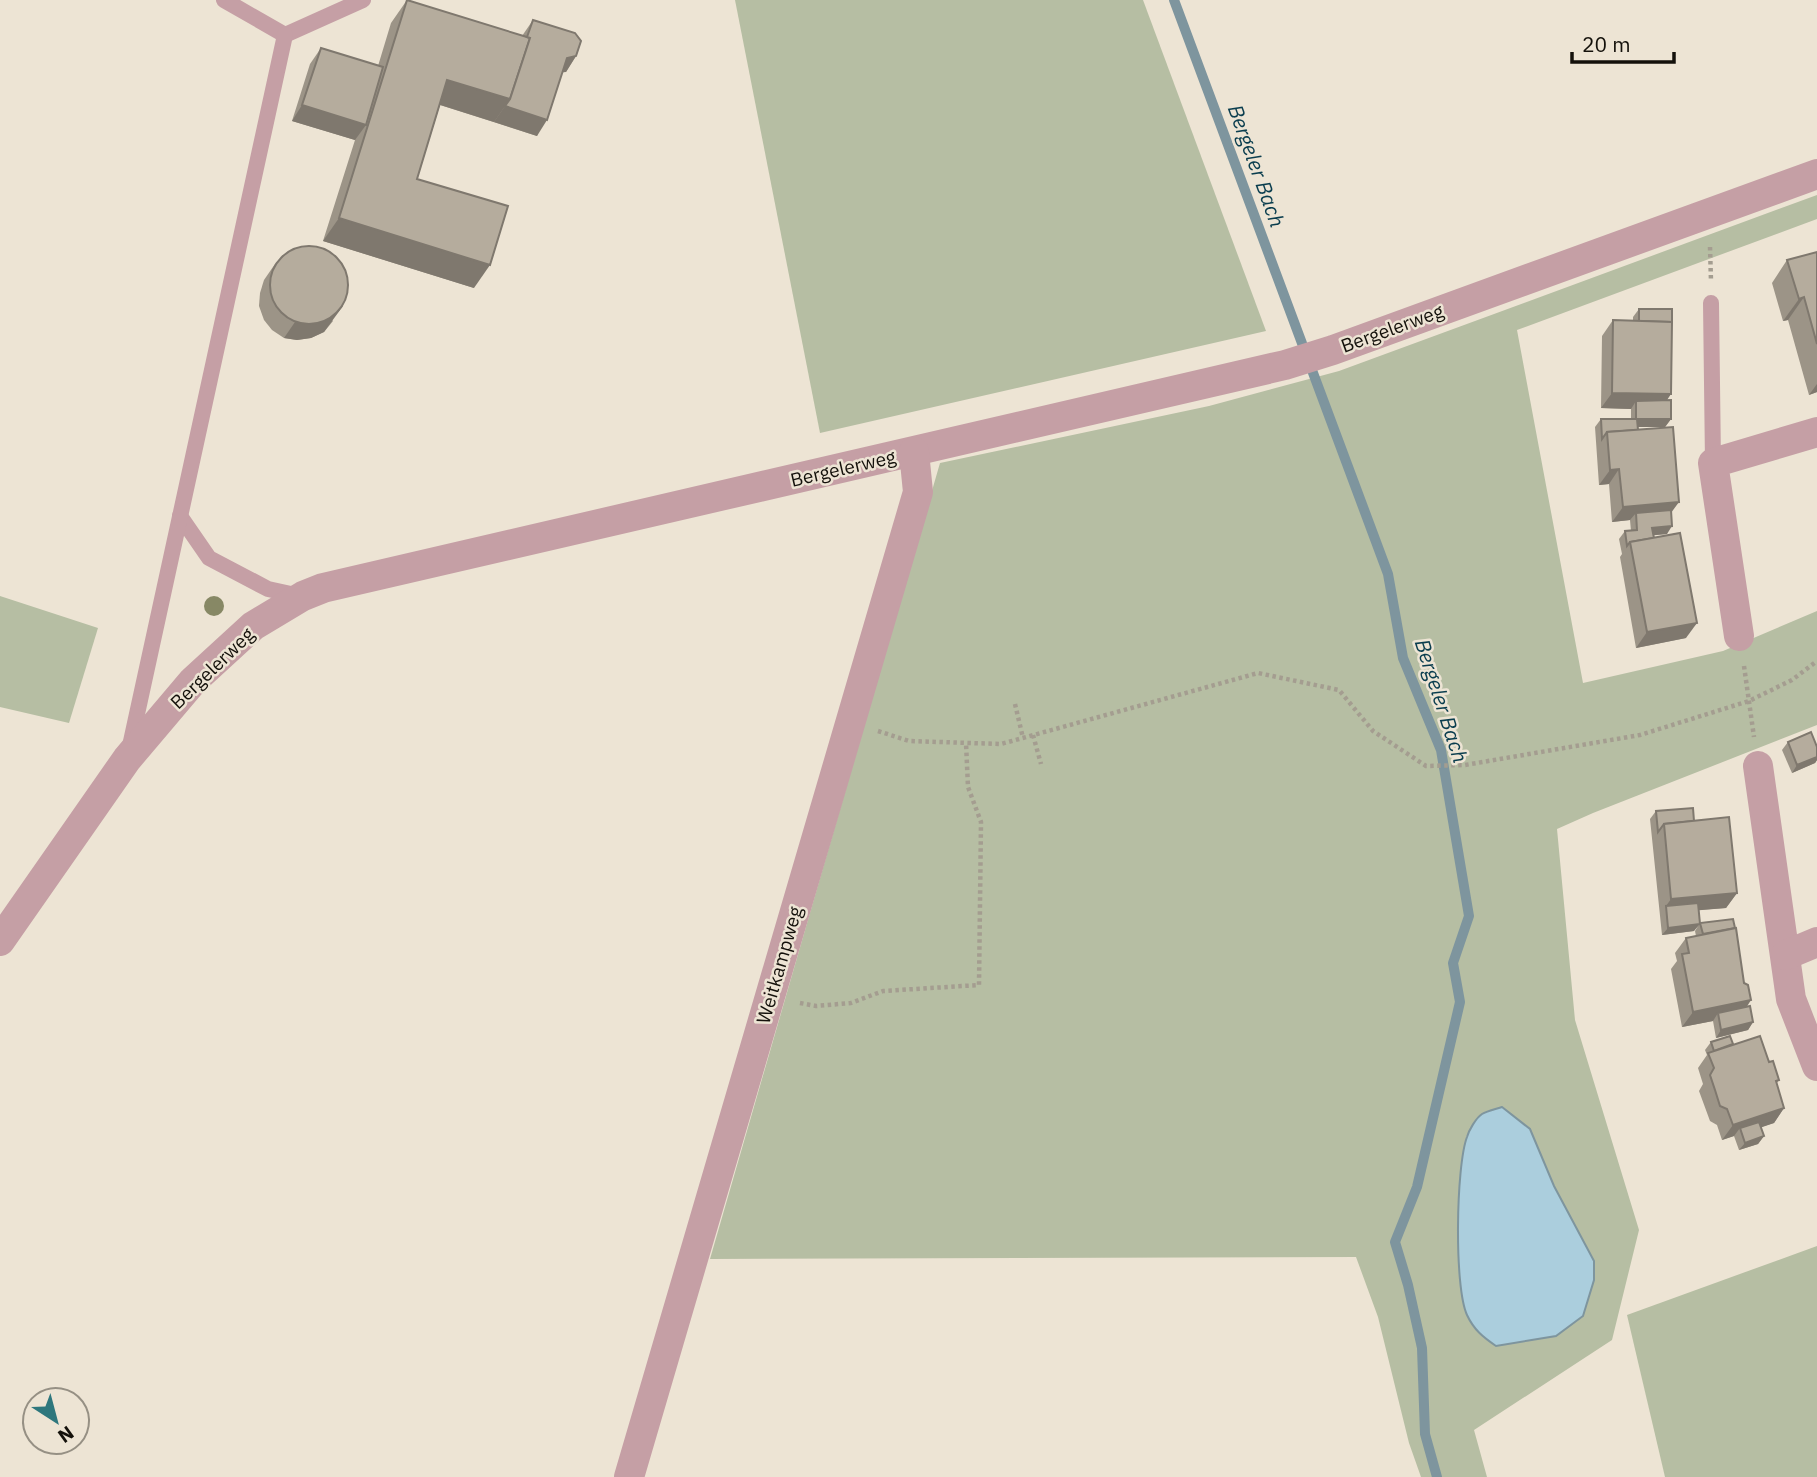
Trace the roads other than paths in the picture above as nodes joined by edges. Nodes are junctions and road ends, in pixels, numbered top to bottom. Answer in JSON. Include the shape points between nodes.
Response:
{"nodes":[{"id":1,"x":224,"y":0,"type":"edge"},
{"id":2,"x":363,"y":0,"type":"edge"},
{"id":3,"x":285,"y":35,"type":"junction"},
{"id":4,"x":1817,"y":174,"type":"edge"},
{"id":5,"x":1711,"y":303,"type":"road end"},
{"id":6,"x":1817,"y":432,"type":"edge"},
{"id":7,"x":914,"y":452,"type":"junction"},
{"id":8,"x":1713,"y":463,"type":"junction"},
{"id":9,"x":180,"y":516,"type":"junction"},
{"id":10,"x":303,"y":596,"type":"junction"},
{"id":11,"x":1739,"y":636,"type":"road end"},
{"id":12,"x":127,"y":759,"type":"junction"},
{"id":13,"x":1758,"y":766,"type":"road end"},
{"id":14,"x":0,"y":941,"type":"edge"},
{"id":15,"x":1817,"y":942,"type":"edge"},
{"id":16,"x":1786,"y":955,"type":"junction"},
{"id":17,"x":1817,"y":1066,"type":"edge"},
{"id":18,"x":629,"y":1477,"type":"edge"}],
"edges":[{"from":1,"to":3,"type":"lane"},
{"from":2,"to":3,"type":"lane"},
{"from":3,"to":9,"type":"lane"},
{"from":4,"to":7,"type":"street","name":"Bergelerweg","via":[[1285,365]]},
{"from":5,"to":8,"type":"lane"},
{"from":6,"to":8,"type":"street"},
{"from":7,"to":10,"type":"street","name":"Bergelerweg"},
{"from":7,"to":18,"type":"street","name":"Weitkampweg","via":[[918,492]]},
{"from":8,"to":11,"type":"street"},
{"from":9,"to":10,"type":"lane","via":[[209,558],[268,589]]},
{"from":9,"to":12,"type":"lane"},
{"from":10,"to":12,"type":"street","name":"Bergelerweg","via":[[253,626],[193,681]]},
{"from":12,"to":14,"type":"street","name":"Bergelerweg"},
{"from":13,"to":16,"type":"street"},
{"from":15,"to":16,"type":"street"},
{"from":16,"to":17,"type":"street","via":[[1791,999]]}]}
